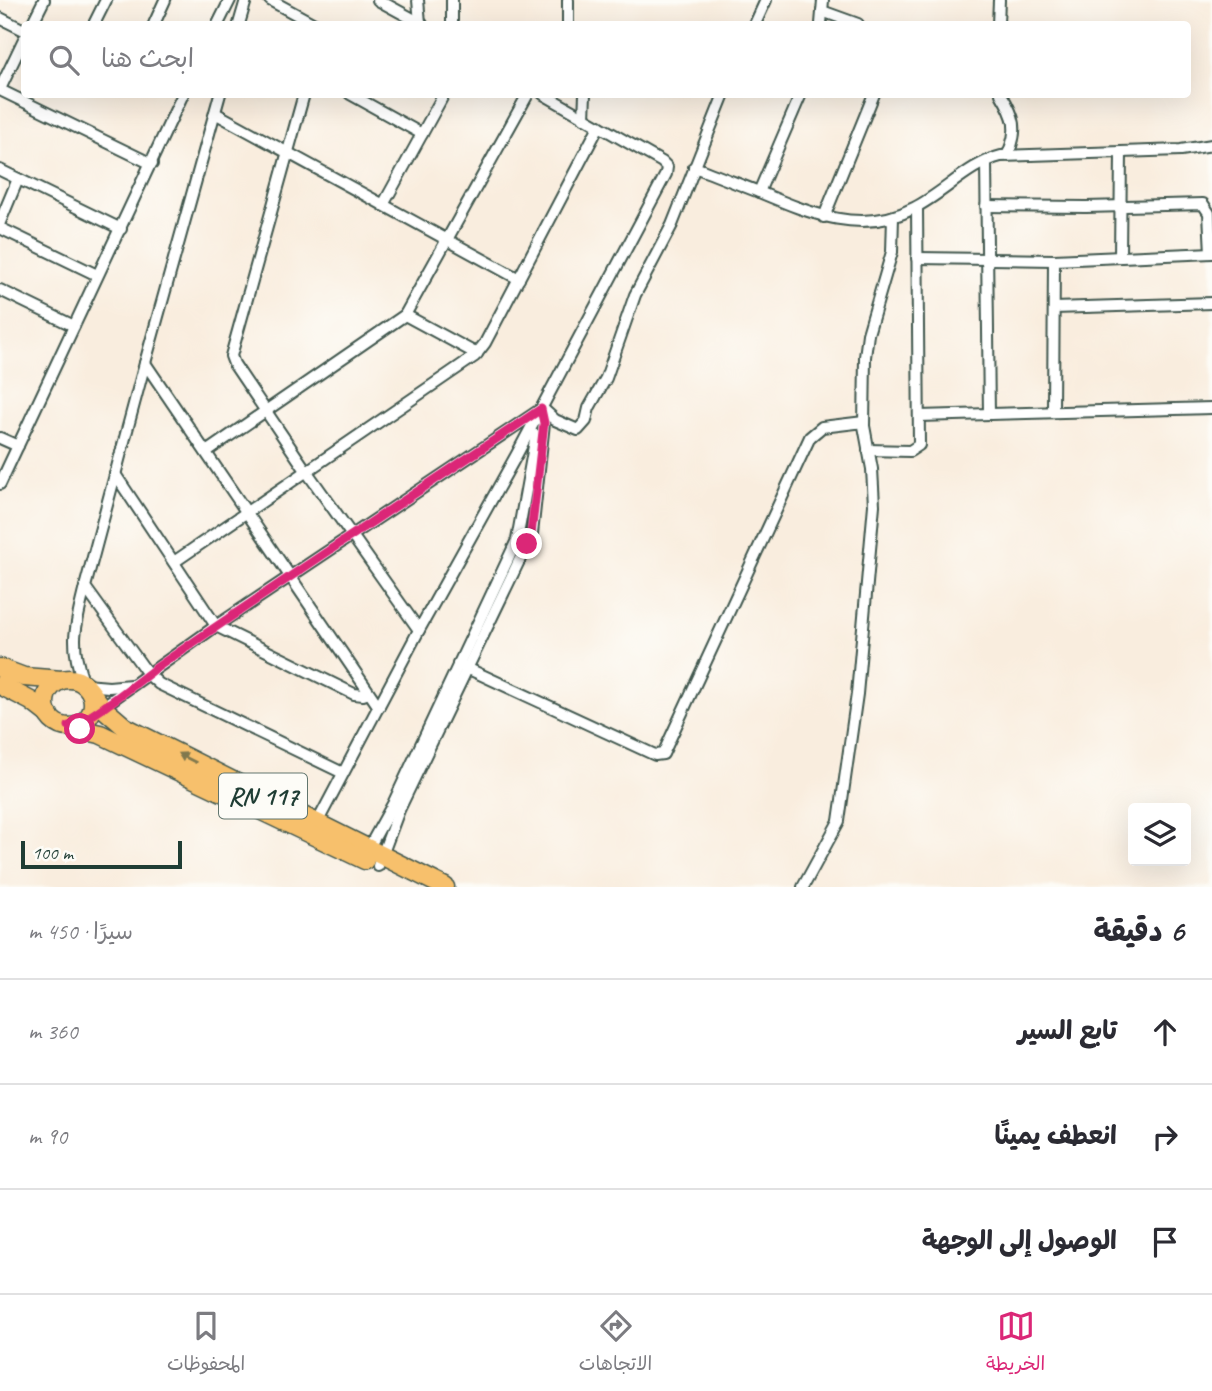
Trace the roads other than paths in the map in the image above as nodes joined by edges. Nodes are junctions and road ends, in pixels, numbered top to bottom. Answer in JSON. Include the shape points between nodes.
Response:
{"nodes":[{"id":1,"x":44,"y":0,"type":"edge"},
{"id":2,"x":106,"y":0,"type":"edge"},
{"id":3,"x":166,"y":0,"type":"edge"},
{"id":4,"x":230,"y":0,"type":"edge"},
{"id":5,"x":246,"y":0,"type":"edge"},
{"id":6,"x":270,"y":0,"type":"edge"},
{"id":7,"x":378,"y":0,"type":"edge"},
{"id":8,"x":418,"y":0,"type":"edge"},
{"id":9,"x":452,"y":0,"type":"edge"},
{"id":10,"x":568,"y":0,"type":"edge"},
{"id":11,"x":766,"y":0,"type":"edge"},
{"id":12,"x":999,"y":0,"type":"edge"},
{"id":13,"x":823,"y":6,"type":"edge"},
{"id":14,"x":0,"y":18,"type":"edge"},
{"id":15,"x":401,"y":20,"type":"edge"},
{"id":16,"x":34,"y":21,"type":"edge"},
{"id":17,"x":96,"y":21,"type":"edge"},
{"id":18,"x":156,"y":21,"type":"edge"},
{"id":19,"x":220,"y":21,"type":"edge"},
{"id":20,"x":240,"y":21,"type":"edge"},
{"id":21,"x":308,"y":21,"type":"edge"},
{"id":22,"x":421,"y":21,"type":"edge"},
{"id":23,"x":452,"y":21,"type":"edge"},
{"id":24,"x":568,"y":21,"type":"edge"},
{"id":25,"x":756,"y":21,"type":"edge"},
{"id":26,"x":852,"y":21,"type":"edge"},
{"id":27,"x":998,"y":21,"type":"edge"},
{"id":28,"x":21,"y":28,"type":"edge"},
{"id":29,"x":21,"y":45,"type":"edge"},
{"id":30,"x":0,"y":90,"type":"edge"},
{"id":31,"x":182,"y":98,"type":"edge"},
{"id":32,"x":219,"y":98,"type":"edge"},
{"id":33,"x":303,"y":98,"type":"edge"},
{"id":34,"x":358,"y":98,"type":"edge"},
{"id":35,"x":442,"y":98,"type":"edge"},
{"id":36,"x":526,"y":98,"type":"edge"},
{"id":37,"x":549,"y":98,"type":"edge"},
{"id":38,"x":585,"y":98,"type":"edge"},
{"id":39,"x":722,"y":98,"type":"edge"},
{"id":40,"x":799,"y":98,"type":"edge"},
{"id":41,"x":872,"y":98,"type":"edge"},
{"id":42,"x":1003,"y":98,"type":"edge"},
{"id":43,"x":215,"y":113,"type":"junction"},
{"id":44,"x":584,"y":118,"type":"junction"},
{"id":45,"x":599,"y":126,"type":"junction"},
{"id":46,"x":422,"y":134,"type":"junction"},
{"id":47,"x":1212,"y":145,"type":"edge"},
{"id":48,"x":1121,"y":152,"type":"junction"},
{"id":49,"x":288,"y":153,"type":"junction"},
{"id":50,"x":1009,"y":154,"type":"junction"},
{"id":51,"x":986,"y":162,"type":"junction"},
{"id":52,"x":152,"y":164,"type":"junction"},
{"id":53,"x":694,"y":167,"type":"junction"},
{"id":54,"x":0,"y":170,"type":"edge"},
{"id":55,"x":18,"y":179,"type":"junction"},
{"id":56,"x":759,"y":192,"type":"junction"},
{"id":57,"x":383,"y":205,"type":"junction"},
{"id":58,"x":986,"y":206,"type":"junction"},
{"id":59,"x":1120,"y":206,"type":"junction"},
{"id":60,"x":917,"y":207,"type":"junction"},
{"id":61,"x":824,"y":217,"type":"junction"},
{"id":62,"x":893,"y":217,"type":"junction"},
{"id":63,"x":0,"y":222,"type":"edge"},
{"id":64,"x":0,"y":228,"type":"edge"},
{"id":65,"x":121,"y":229,"type":"junction"},
{"id":66,"x":447,"y":241,"type":"junction"},
{"id":67,"x":1212,"y":253,"type":"edge"},
{"id":68,"x":1120,"y":257,"type":"junction"},
{"id":69,"x":917,"y":258,"type":"junction"},
{"id":70,"x":986,"y":260,"type":"junction"},
{"id":71,"x":1054,"y":260,"type":"junction"},
{"id":72,"x":97,"y":275,"type":"junction"},
{"id":73,"x":519,"y":279,"type":"junction"},
{"id":74,"x":0,"y":289,"type":"edge"},
{"id":75,"x":1212,"y":303,"type":"edge"},
{"id":76,"x":1054,"y":308,"type":"junction"},
{"id":77,"x":405,"y":315,"type":"junction"},
{"id":78,"x":74,"y":326,"type":"junction"},
{"id":79,"x":477,"y":354,"type":"junction"},
{"id":80,"x":145,"y":363,"type":"junction"},
{"id":81,"x":1212,"y":408,"type":"edge"},
{"id":82,"x":541,"y":410,"type":"junction"},
{"id":83,"x":266,"y":411,"type":"junction"},
{"id":84,"x":1052,"y":411,"type":"junction"},
{"id":85,"x":989,"y":414,"type":"junction"},
{"id":86,"x":919,"y":416,"type":"junction"},
{"id":87,"x":864,"y":422,"type":"junction"},
{"id":88,"x":0,"y":438,"type":"edge"},
{"id":89,"x":18,"y":446,"type":"junction"},
{"id":90,"x":868,"y":450,"type":"junction"},
{"id":91,"x":206,"y":452,"type":"junction"},
{"id":92,"x":307,"y":472,"type":"junction"},
{"id":93,"x":115,"y":474,"type":"junction"},
{"id":94,"x":0,"y":484,"type":"edge"},
{"id":95,"x":247,"y":512,"type":"junction"},
{"id":96,"x":352,"y":537,"type":"junction"},
{"id":97,"x":174,"y":562,"type":"junction"},
{"id":98,"x":292,"y":577,"type":"junction"},
{"id":99,"x":85,"y":587,"type":"junction"},
{"id":100,"x":216,"y":626,"type":"junction"},
{"id":101,"x":419,"y":630,"type":"junction"},
{"id":102,"x":74,"y":650,"type":"junction"},
{"id":103,"x":463,"y":666,"type":"junction"},
{"id":104,"x":0,"y":668,"type":"edge"},
{"id":105,"x":148,"y":674,"type":"junction"},
{"id":106,"x":63,"y":680,"type":"junction"},
{"id":107,"x":0,"y":685,"type":"edge"},
{"id":108,"x":131,"y":685,"type":"junction"},
{"id":109,"x":87,"y":687,"type":"junction"},
{"id":110,"x":369,"y":693,"type":"junction"},
{"id":111,"x":379,"y":707,"type":"junction"},
{"id":112,"x":96,"y":712,"type":"junction"},
{"id":113,"x":49,"y":715,"type":"junction"},
{"id":114,"x":69,"y":726,"type":"junction"},
{"id":115,"x":343,"y":773,"type":"junction"},
{"id":116,"x":317,"y":823,"type":"junction"},
{"id":117,"x":373,"y":857,"type":"junction"},
{"id":118,"x":420,"y":887,"type":"edge"},
{"id":119,"x":446,"y":887,"type":"edge"},
{"id":120,"x":803,"y":887,"type":"edge"}],
"edges":[{"from":1,"to":16,"type":"street"},
{"from":2,"to":17,"type":"street"},
{"from":3,"to":18,"type":"street"},
{"from":4,"to":19,"type":"street"},
{"from":5,"to":20,"type":"street"},
{"from":6,"to":21,"type":"street"},
{"from":7,"to":15,"type":"street"},
{"from":8,"to":22,"type":"street"},
{"from":9,"to":23,"type":"street"},
{"from":10,"to":24,"type":"street"},
{"from":11,"to":25,"type":"street"},
{"from":12,"to":27,"type":"street"},
{"from":13,"to":26,"type":"street"},
{"from":14,"to":28,"type":"street"},
{"from":29,"to":30,"type":"street"},
{"from":30,"to":52,"type":"street"},
{"from":31,"to":52,"type":"street"},
{"from":32,"to":43,"type":"street"},
{"from":33,"to":49,"type":"street"},
{"from":34,"to":46,"type":"street"},
{"from":35,"to":46,"type":"street"},
{"from":36,"to":66,"type":"street"},
{"from":37,"to":44,"type":"street"},
{"from":38,"to":44,"type":"street"},
{"from":39,"to":53,"type":"street"},
{"from":40,"to":56,"type":"street"},
{"from":41,"to":61,"type":"street"},
{"from":42,"to":50,"type":"street","via":[[1014,118]]},
{"from":43,"to":49,"type":"street"},
{"from":43,"to":80,"type":"street"},
{"from":44,"to":45,"type":"street"},
{"from":45,"to":73,"type":"street"},
{"from":45,"to":82,"type":"street","via":[[658,159],[667,170]]},
{"from":46,"to":57,"type":"street"},
{"from":47,"to":48,"type":"street"},
{"from":48,"to":50,"type":"street"},
{"from":48,"to":59,"type":"street"},
{"from":49,"to":57,"type":"street"},
{"from":49,"to":83,"type":"street","via":[[231,351],[234,364]]},
{"from":50,"to":51,"type":"street"},
{"from":51,"to":58,"type":"street"},
{"from":51,"to":60,"type":"street"},
{"from":52,"to":65,"type":"street"},
{"from":53,"to":56,"type":"street"},
{"from":53,"to":82,"type":"street","via":[[667,236],[635,295],[586,421],[578,430]]},
{"from":54,"to":55,"type":"street"},
{"from":55,"to":63,"type":"street"},
{"from":55,"to":65,"type":"street"},
{"from":56,"to":61,"type":"street"},
{"from":57,"to":66,"type":"street"},
{"from":58,"to":59,"type":"street"},
{"from":58,"to":70,"type":"street"},
{"from":59,"to":67,"type":"street","via":[[1203,204],[1209,212]]},
{"from":59,"to":68,"type":"street"},
{"from":60,"to":62,"type":"street"},
{"from":60,"to":69,"type":"street"},
{"from":61,"to":62,"type":"street","via":[[860,222]]},
{"from":62,"to":87,"type":"street","via":[[892,252],[866,341]]},
{"from":64,"to":72,"type":"street"},
{"from":65,"to":72,"type":"street"},
{"from":66,"to":73,"type":"street"},
{"from":66,"to":77,"type":"street"},
{"from":67,"to":68,"type":"street"},
{"from":68,"to":71,"type":"street"},
{"from":69,"to":70,"type":"street"},
{"from":69,"to":86,"type":"street"},
{"from":70,"to":71,"type":"street"},
{"from":70,"to":85,"type":"street"},
{"from":71,"to":76,"type":"street"},
{"from":72,"to":78,"type":"street"},
{"from":73,"to":79,"type":"street"},
{"from":74,"to":78,"type":"street"},
{"from":75,"to":76,"type":"street"},
{"from":76,"to":84,"type":"street"},
{"from":77,"to":79,"type":"street"},
{"from":77,"to":83,"type":"street"},
{"from":78,"to":89,"type":"street"},
{"from":79,"to":92,"type":"street"},
{"from":80,"to":91,"type":"street"},
{"from":80,"to":93,"type":"street"},
{"from":81,"to":84,"type":"street"},
{"from":82,"to":96,"type":"street"},
{"from":82,"to":101,"type":"street"},
{"from":82,"to":103,"type":"street","via":[[544,423],[531,534],[522,542]]},
{"from":83,"to":91,"type":"street"},
{"from":83,"to":92,"type":"street"},
{"from":84,"to":85,"type":"street"},
{"from":85,"to":86,"type":"street"},
{"from":86,"to":90,"type":"street","via":[[916,448]]},
{"from":87,"to":90,"type":"street"},
{"from":87,"to":103,"type":"street","via":[[822,427],[810,437],[663,754],[655,755]]},
{"from":88,"to":89,"type":"street"},
{"from":89,"to":94,"type":"street"},
{"from":90,"to":120,"type":"street","via":[[874,505],[857,694],[841,808],[837,827]]},
{"from":91,"to":95,"type":"street"},
{"from":92,"to":95,"type":"street"},
{"from":92,"to":96,"type":"street"},
{"from":93,"to":97,"type":"street"},
{"from":93,"to":99,"type":"street"},
{"from":95,"to":97,"type":"street"},
{"from":95,"to":98,"type":"street"},
{"from":96,"to":98,"type":"street"},
{"from":96,"to":101,"type":"street"},
{"from":97,"to":100,"type":"street"},
{"from":98,"to":100,"type":"street"},
{"from":98,"to":110,"type":"street"},
{"from":99,"to":102,"type":"street"},
{"from":99,"to":105,"type":"street"},
{"from":100,"to":105,"type":"street"},
{"from":100,"to":110,"type":"street","via":[[354,694]]},
{"from":101,"to":111,"type":"street"},
{"from":102,"to":106,"type":"street"},
{"from":102,"to":109,"type":"street"},
{"from":103,"to":117,"type":"street"},
{"from":104,"to":106,"type":"main road","via":[[24,677]]},
{"from":105,"to":108,"type":"street"},
{"from":105,"to":115,"type":"street","via":[[164,688]]},
{"from":106,"to":109,"type":"main road"},
{"from":106,"to":113,"type":"main road","via":[[48,693]]},
{"from":107,"to":113,"type":"main road"},
{"from":108,"to":109,"type":"street"},
{"from":108,"to":112,"type":"street"},
{"from":109,"to":112,"type":"main road"},
{"from":110,"to":111,"type":"street"},
{"from":111,"to":115,"type":"street"},
{"from":112,"to":114,"type":"main road","via":[[81,724]]},
{"from":116,"to":112,"type":"main road","number":"RN 117","one_way":true},
{"from":113,"to":114,"type":"main road"},
{"from":114,"to":117,"type":"main road","number":"RN 117","via":[[100,734]]},
{"from":115,"to":116,"type":"street"},
{"from":116,"to":117,"type":"main road","number":"RN 117"},
{"from":117,"to":118,"type":"main road","number":"RN 117"},
{"from":117,"to":119,"type":"main road","number":"RN 117"}]}
